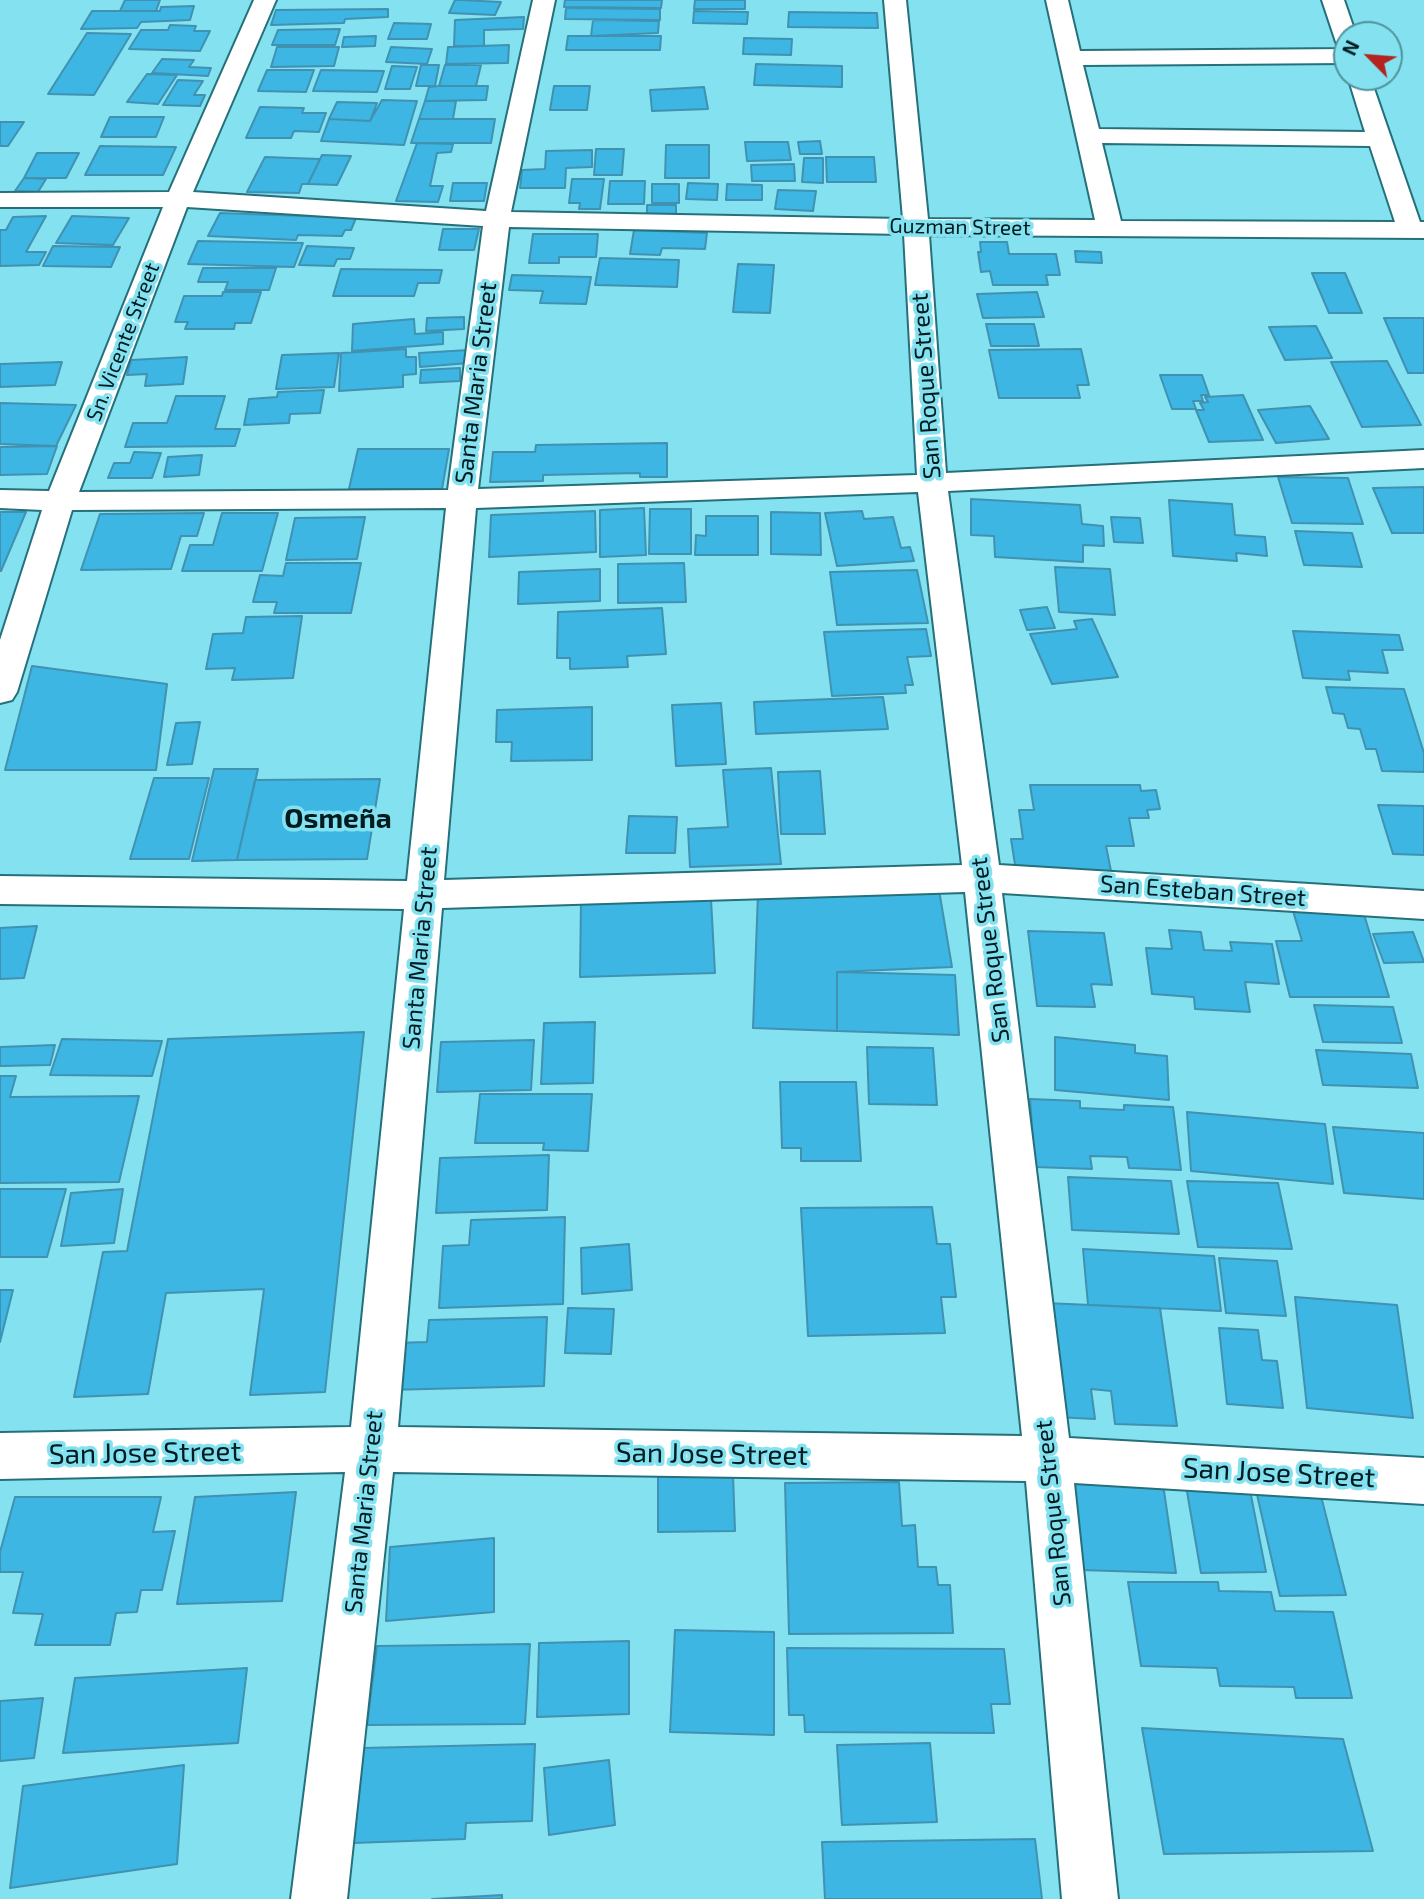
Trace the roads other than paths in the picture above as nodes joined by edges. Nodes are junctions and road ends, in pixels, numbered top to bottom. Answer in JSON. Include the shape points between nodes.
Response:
{"nodes":[{"id":1,"x":265,"y":0,"type":"edge"},
{"id":2,"x":544,"y":0,"type":"edge"},
{"id":3,"x":895,"y":0,"type":"edge"},
{"id":4,"x":1057,"y":0,"type":"edge"},
{"id":5,"x":1333,"y":0,"type":"edge"},
{"id":6,"x":1340,"y":21,"type":"edge"},
{"id":7,"x":1333,"y":56,"type":"edge"},
{"id":8,"x":1070,"y":58,"type":"junction"},
{"id":9,"x":1364,"y":91,"type":"edge"},
{"id":10,"x":1089,"y":136,"type":"junction"},
{"id":11,"x":1380,"y":139,"type":"junction"},
{"id":12,"x":0,"y":200,"type":"edge"},
{"id":13,"x":178,"y":200,"type":"junction"},
{"id":14,"x":496,"y":219,"type":"junction"},
{"id":15,"x":916,"y":227,"type":"junction"},
{"id":16,"x":1110,"y":229,"type":"junction"},
{"id":17,"x":1417,"y":230,"type":"edge"},
{"id":18,"x":1424,"y":459,"type":"edge"},
{"id":19,"x":932,"y":483,"type":"junction"},
{"id":20,"x":0,"y":499,"type":"edge"},
{"id":21,"x":462,"y":499,"type":"junction"},
{"id":22,"x":60,"y":501,"type":"junction"},
{"id":23,"x":0,"y":692,"type":"edge"},
{"id":24,"x":982,"y":878,"type":"junction"},
{"id":25,"x":0,"y":890,"type":"edge"},
{"id":26,"x":425,"y":895,"type":"junction"},
{"id":27,"x":1424,"y":905,"type":"edge"},
{"id":28,"x":372,"y":1449,"type":"junction"},
{"id":29,"x":0,"y":1456,"type":"edge"},
{"id":30,"x":1048,"y":1459,"type":"junction"},
{"id":31,"x":1424,"y":1481,"type":"edge"},
{"id":32,"x":319,"y":1899,"type":"edge"},
{"id":33,"x":1090,"y":1899,"type":"edge"}],
"edges":[{"from":1,"to":13,"type":"street","name":"Sn. Vicente Street"},
{"from":2,"to":14,"type":"street","name":"Santa Maria Street"},
{"from":3,"to":15,"type":"street","name":"San Roque Street"},
{"from":4,"to":8,"type":"street"},
{"from":5,"to":6,"type":"street"},
{"from":7,"to":8,"type":"street"},
{"from":8,"to":10,"type":"street"},
{"from":9,"to":11,"type":"street"},
{"from":10,"to":11,"type":"street"},
{"from":10,"to":16,"type":"street"},
{"from":11,"to":17,"type":"street"},
{"from":12,"to":13,"type":"street","name":"Guzman Street"},
{"from":13,"to":14,"type":"street","name":"Guzman Street"},
{"from":13,"to":22,"type":"street","name":"Sn. Vicente Street"},
{"from":14,"to":15,"type":"street","name":"Guzman Street"},
{"from":14,"to":21,"type":"street","name":"Santa Maria Street"},
{"from":15,"to":16,"type":"street","name":"Guzman Street"},
{"from":15,"to":19,"type":"street","name":"San Roque Street"},
{"from":16,"to":17,"type":"street","name":"Guzman Street"},
{"from":18,"to":19,"type":"street"},
{"from":19,"to":21,"type":"street"},
{"from":19,"to":24,"type":"street","name":"San Roque Street"},
{"from":20,"to":22,"type":"street"},
{"from":21,"to":22,"type":"street"},
{"from":21,"to":26,"type":"street","name":"Santa Maria Street"},
{"from":22,"to":23,"type":"street","name":"Sn. Vicente Street"},
{"from":24,"to":26,"type":"street","name":"San Esteban Street"},
{"from":24,"to":27,"type":"street","name":"San Esteban Street"},
{"from":24,"to":30,"type":"street","name":"San Roque Street"},
{"from":25,"to":26,"type":"street","name":"San Esteban Street"},
{"from":26,"to":28,"type":"street","name":"Santa Maria Street"},
{"from":28,"to":29,"type":"street","name":"San Jose Street"},
{"from":28,"to":30,"type":"street","name":"San Jose Street"},
{"from":28,"to":32,"type":"street","name":"Santa Maria Street"},
{"from":30,"to":31,"type":"street","name":"San Jose Street"},
{"from":30,"to":33,"type":"street","name":"San Roque Street"}]}
